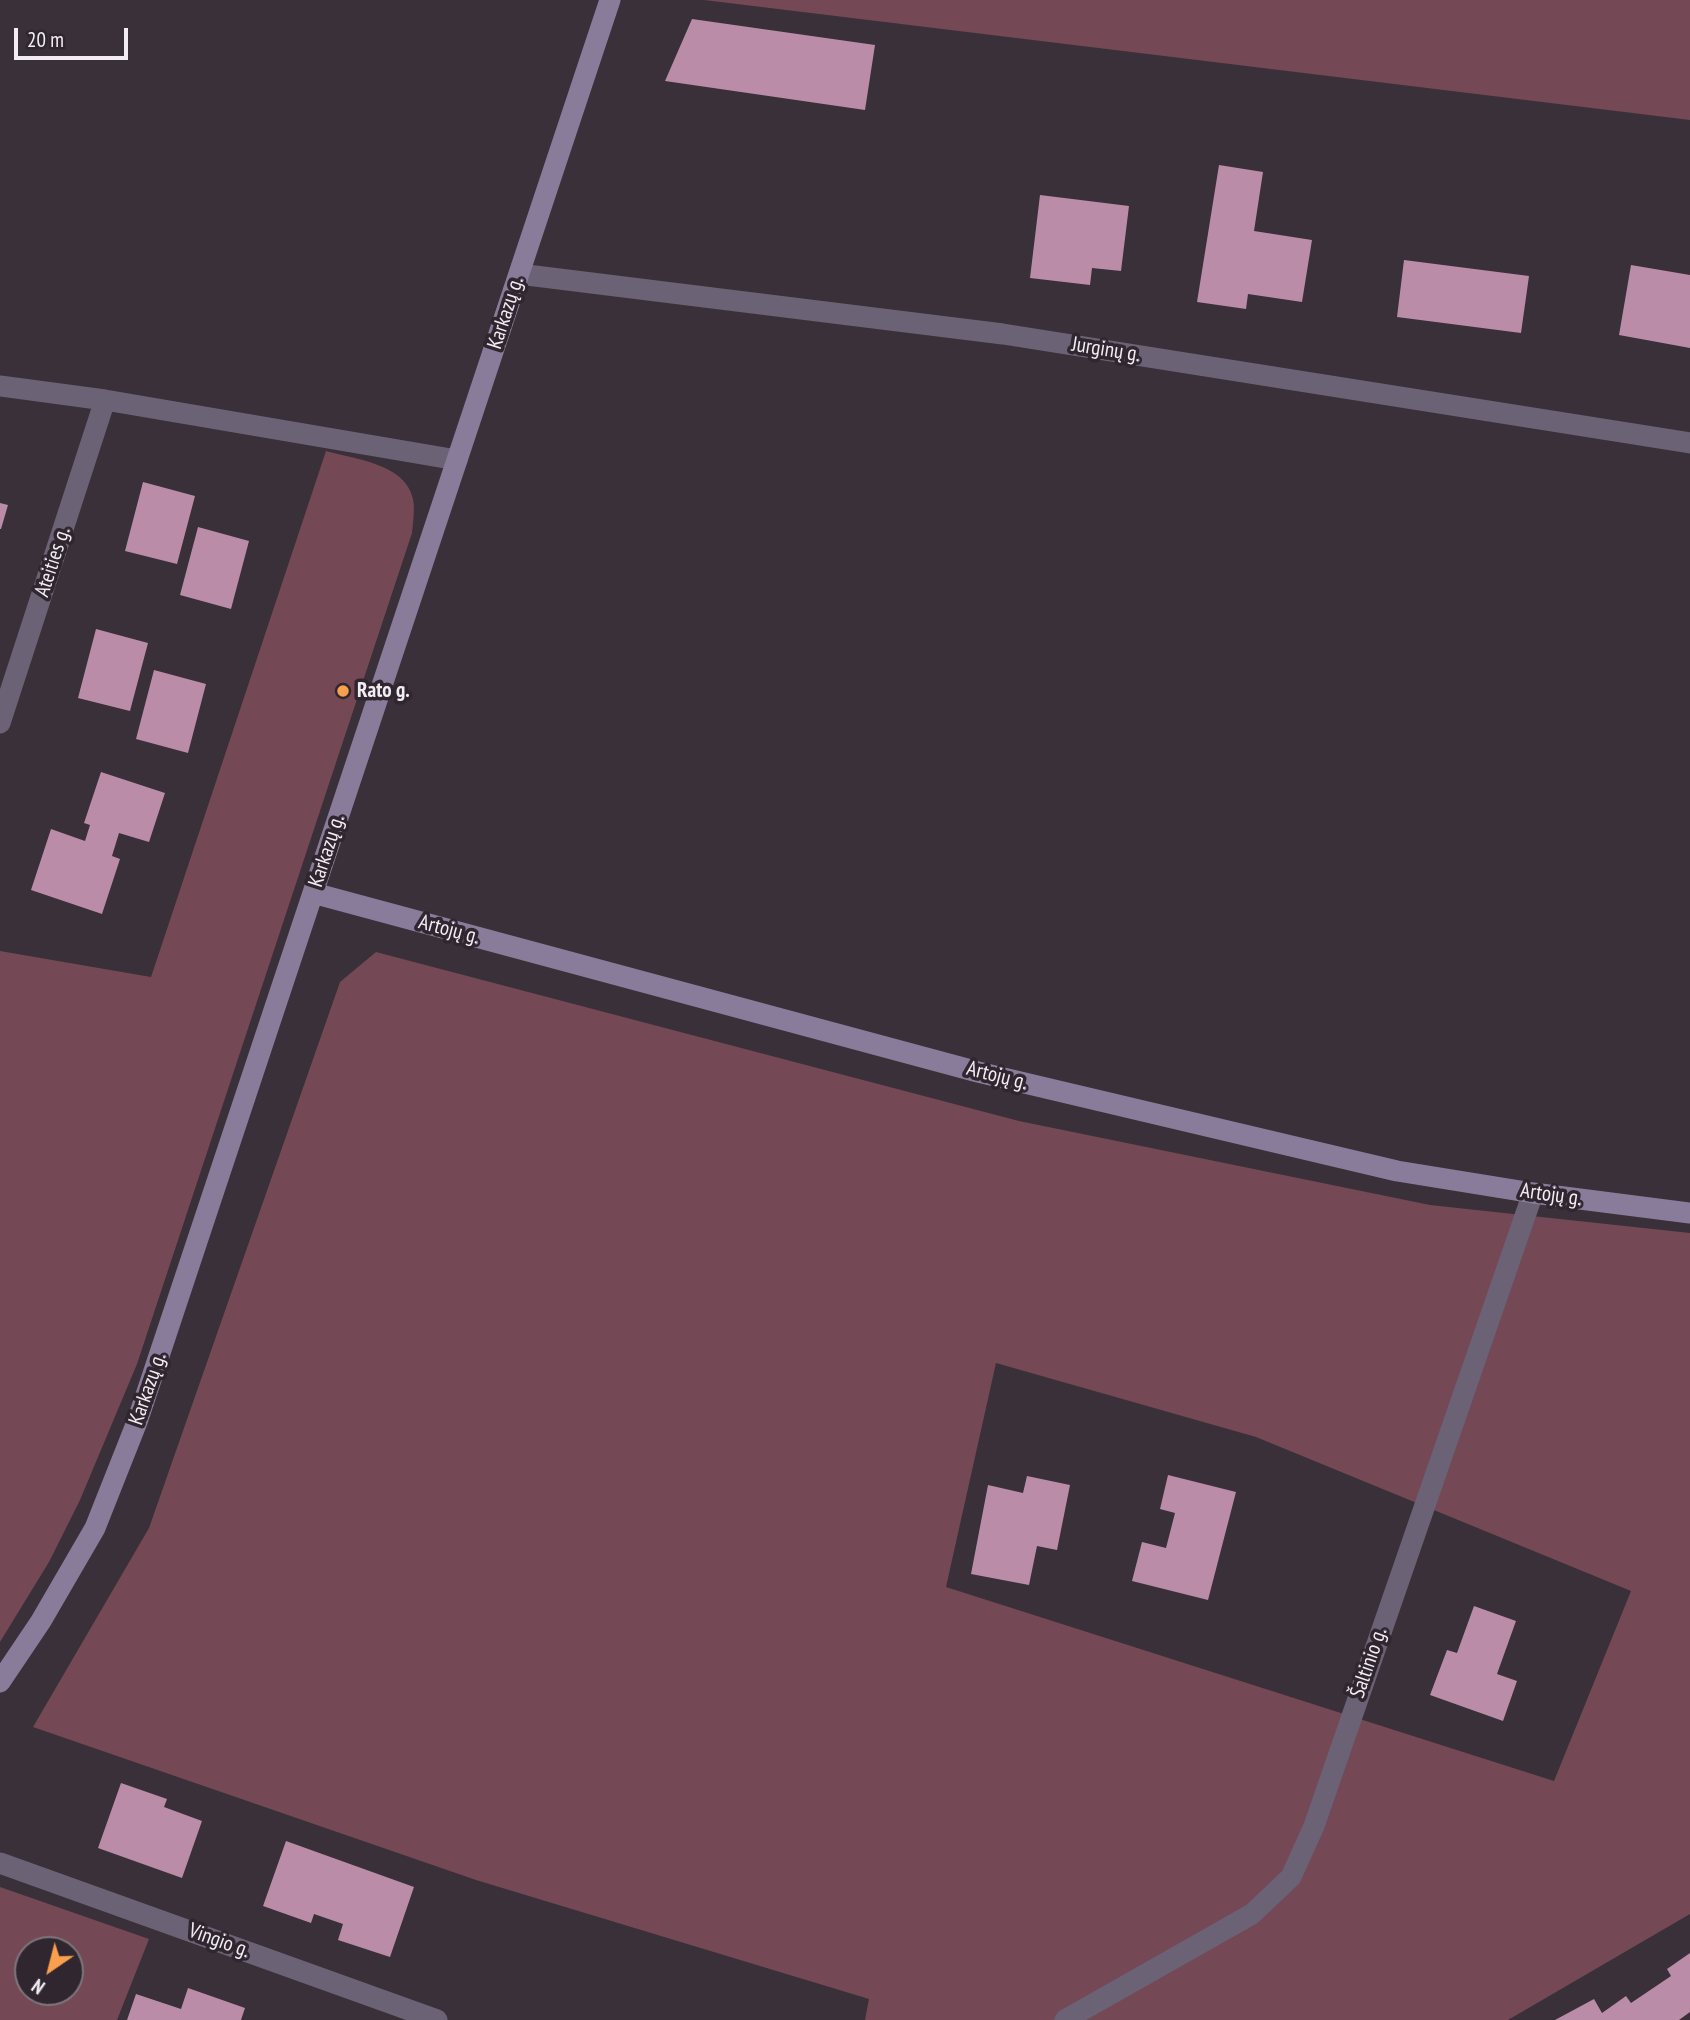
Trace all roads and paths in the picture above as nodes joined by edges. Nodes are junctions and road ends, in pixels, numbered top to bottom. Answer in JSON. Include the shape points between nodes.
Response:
{"nodes":[{"id":1,"x":610,"y":0,"type":"edge"},
{"id":2,"x":519,"y":274,"type":"junction"},
{"id":3,"x":0,"y":386,"type":"edge"},
{"id":4,"x":105,"y":400,"type":"junction"},
{"id":5,"x":1690,"y":443,"type":"edge"},
{"id":6,"x":457,"y":460,"type":"junction"},
{"id":7,"x":0,"y":723,"type":"edge"},
{"id":8,"x":313,"y":893,"type":"junction"},
{"id":9,"x":1533,"y":1193,"type":"junction"},
{"id":10,"x":1690,"y":1213,"type":"edge"},
{"id":11,"x":0,"y":1682,"type":"edge"},
{"id":12,"x":0,"y":1863,"type":"edge"},
{"id":13,"x":437,"y":2020,"type":"edge"},
{"id":14,"x":1065,"y":2020,"type":"edge"}],
"edges":[{"from":1,"to":2,"type":"main road","name":"Karkazų g."},
{"from":2,"to":5,"type":"street","name":"Jurginų g.","via":[[1003,334]]},
{"from":2,"to":6,"type":"main road","name":"Karkazų g."},
{"from":3,"to":4,"type":"street"},
{"from":4,"to":6,"type":"street"},
{"from":4,"to":7,"type":"street","name":"Ateities g."},
{"from":6,"to":8,"type":"main road","name":"Karkazų g."},
{"from":8,"to":9,"type":"main road","name":"Artojų g.","via":[[978,1072],[1397,1171]]},
{"from":8,"to":11,"type":"main road","name":"Karkazų g.","via":[[137,1422],[95,1528]]},
{"from":9,"to":10,"type":"main road","name":"Artojų g."},
{"from":9,"to":14,"type":"street","name":"Šaltinio g.","via":[[1314,1826],[1291,1877],[1252,1914]]},
{"from":12,"to":13,"type":"street","name":"Vingio g."}]}
